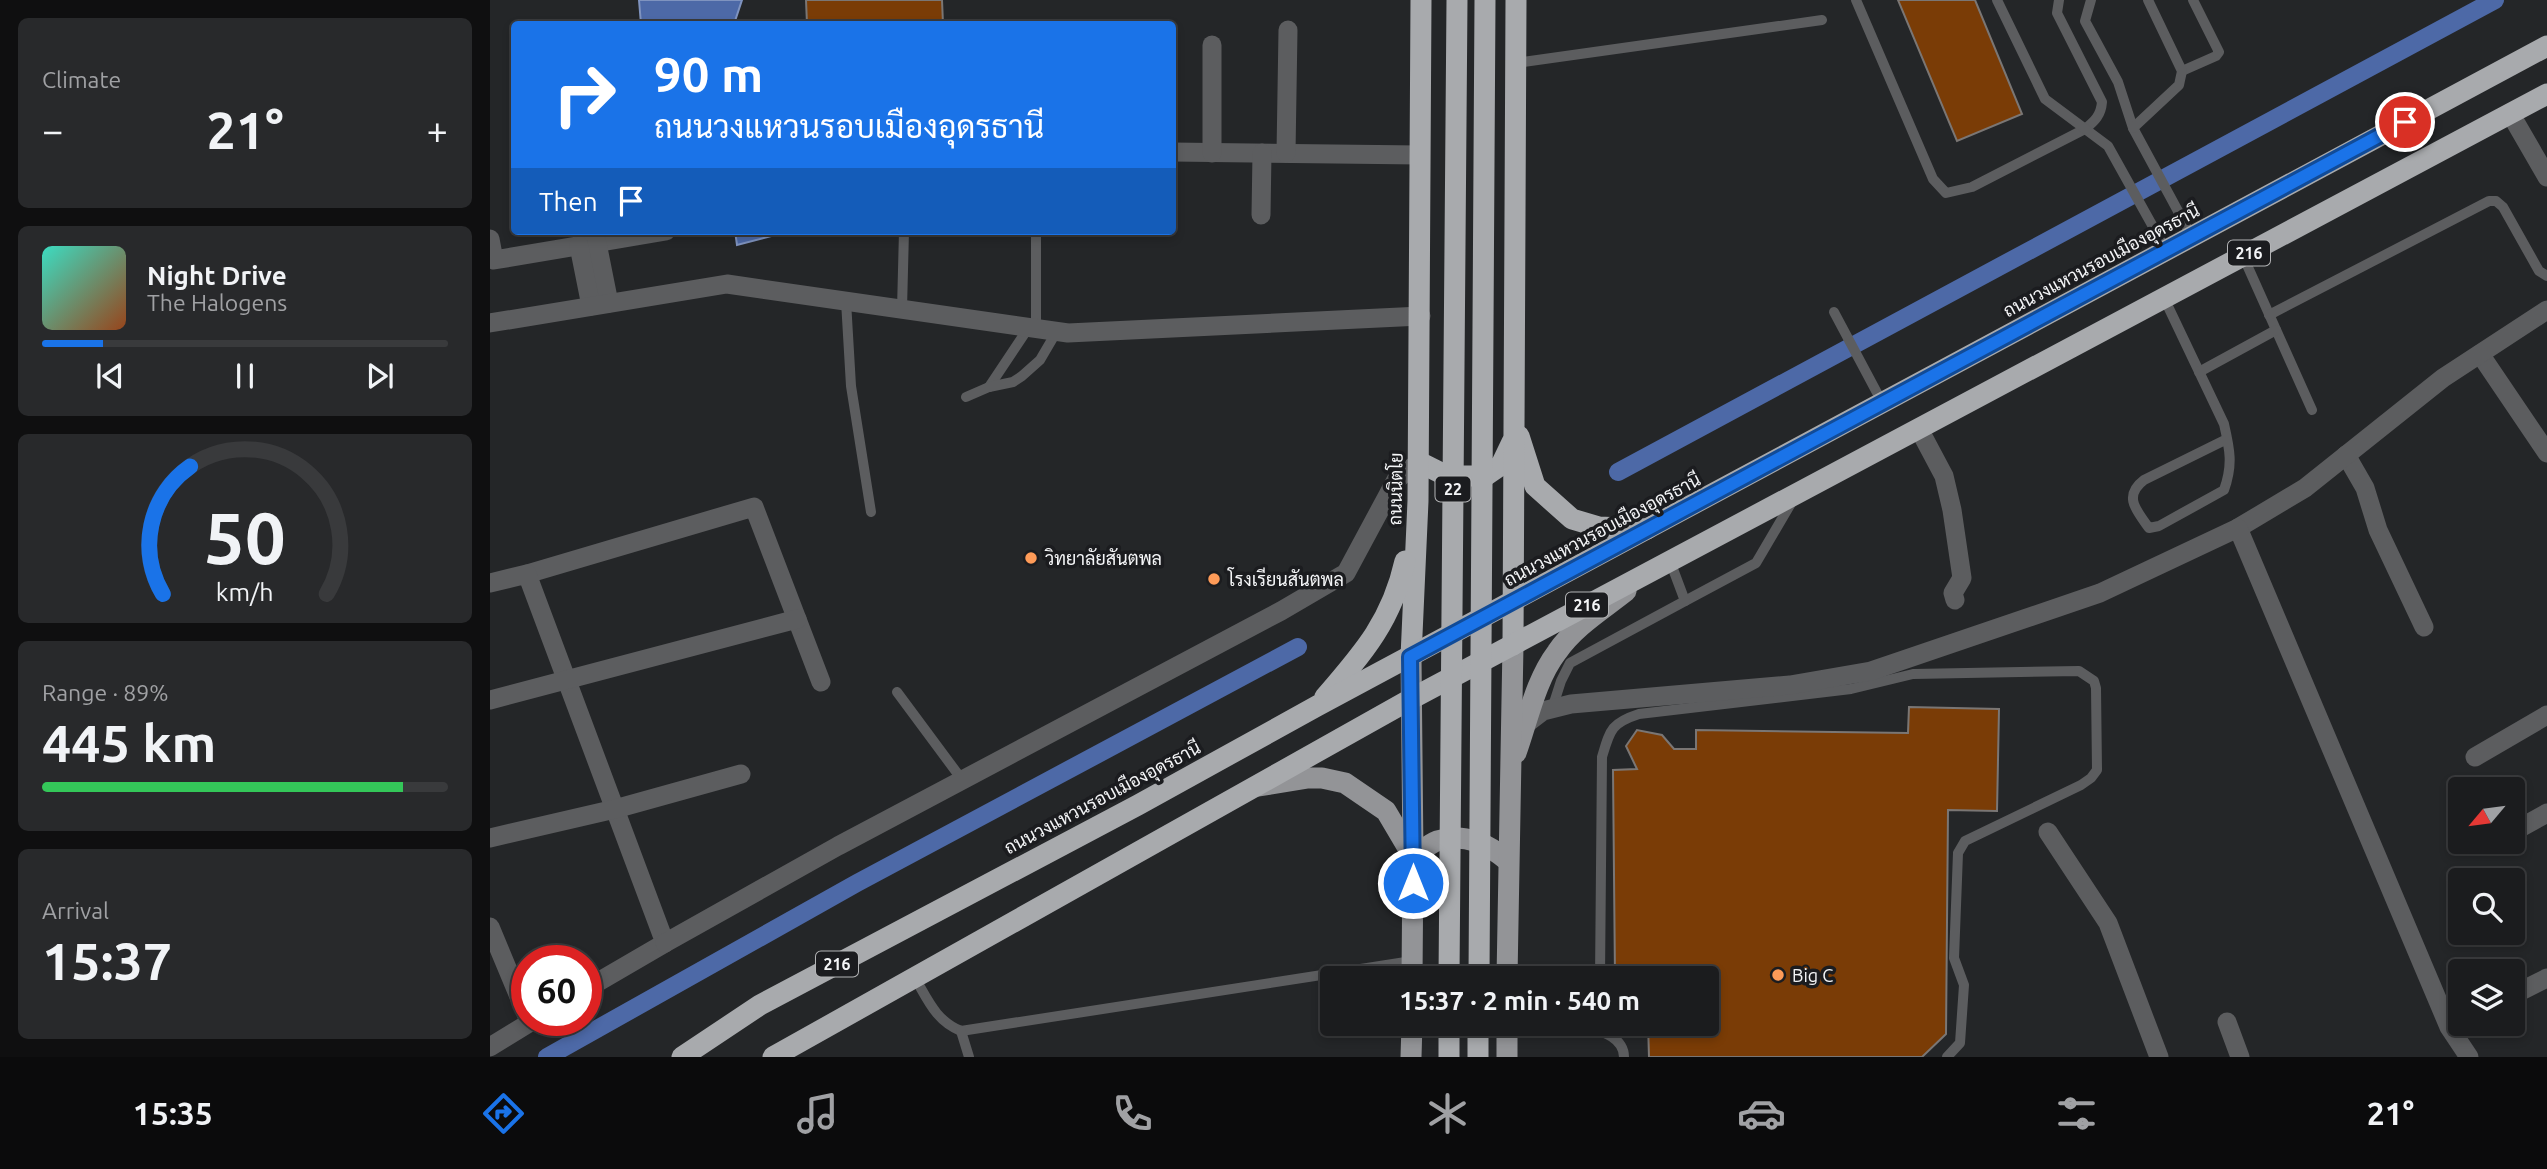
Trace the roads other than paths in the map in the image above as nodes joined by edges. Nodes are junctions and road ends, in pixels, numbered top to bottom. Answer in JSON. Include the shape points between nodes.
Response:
{"nodes":[{"id":1,"x":1421,"y":0,"type":"edge"},
{"id":2,"x":1457,"y":0,"type":"edge"},
{"id":3,"x":1485,"y":0,"type":"edge"},
{"id":4,"x":1516,"y":0,"type":"edge"},
{"id":5,"x":1856,"y":0,"type":"edge"},
{"id":6,"x":1997,"y":0,"type":"edge"},
{"id":7,"x":2059,"y":0,"type":"edge"},
{"id":8,"x":2091,"y":0,"type":"edge"},
{"id":9,"x":2148,"y":0,"type":"edge"},
{"id":10,"x":2193,"y":0,"type":"edge"},
{"id":11,"x":1822,"y":20,"type":"dead end"},
{"id":12,"x":1288,"y":30,"type":"dead end"},
{"id":13,"x":1212,"y":45,"type":"dead end"},
{"id":14,"x":2547,"y":46,"type":"edge"},
{"id":15,"x":1516,"y":62,"type":"junction"},
{"id":16,"x":2182,"y":71,"type":"junction"},
{"id":17,"x":2547,"y":94,"type":"edge"},
{"id":18,"x":2510,"y":113,"type":"junction"},
{"id":19,"x":2133,"y":128,"type":"junction"},
{"id":20,"x":2085,"y":129,"type":"junction"},
{"id":21,"x":1176,"y":152,"type":"edge"},
{"id":22,"x":1212,"y":153,"type":"junction"},
{"id":23,"x":1262,"y":153,"type":"junction"},
{"id":24,"x":1286,"y":153,"type":"junction"},
{"id":25,"x":1420,"y":155,"type":"junction"},
{"id":26,"x":2547,"y":177,"type":"edge"},
{"id":27,"x":1261,"y":215,"type":"dead end"},
{"id":28,"x":634,"y":235,"type":"edge"},
{"id":29,"x":904,"y":235,"type":"edge"},
{"id":30,"x":1036,"y":235,"type":"edge"},
{"id":31,"x":2192,"y":237,"type":"junction"},
{"id":32,"x":490,"y":239,"type":"edge"},
{"id":33,"x":587,"y":241,"type":"edge"},
{"id":34,"x":2166,"y":251,"type":"junction"},
{"id":35,"x":2243,"y":256,"type":"junction"},
{"id":36,"x":2547,"y":276,"type":"edge"},
{"id":37,"x":2164,"y":298,"type":"junction"},
{"id":38,"x":846,"y":301,"type":"junction"},
{"id":39,"x":600,"y":305,"type":"junction"},
{"id":40,"x":902,"y":309,"type":"junction"},
{"id":41,"x":2547,"y":310,"type":"edge"},
{"id":42,"x":1834,"y":312,"type":"dead end"},
{"id":43,"x":2269,"y":315,"type":"junction"},
{"id":44,"x":1421,"y":316,"type":"junction"},
{"id":45,"x":490,"y":323,"type":"edge"},
{"id":46,"x":1033,"y":328,"type":"junction"},
{"id":47,"x":2276,"y":330,"type":"junction"},
{"id":48,"x":1058,"y":331,"type":"junction"},
{"id":49,"x":2480,"y":354,"type":"junction"},
{"id":50,"x":2199,"y":372,"type":"junction"},
{"id":51,"x":989,"y":387,"type":"junction"},
{"id":52,"x":965,"y":397,"type":"dead end"},
{"id":53,"x":1883,"y":404,"type":"junction"},
{"id":54,"x":2312,"y":410,"type":"dead end"},
{"id":55,"x":1513,"y":418,"type":"junction"},
{"id":56,"x":1919,"y":429,"type":"junction"},
{"id":57,"x":2227,"y":439,"type":"junction"},
{"id":58,"x":1513,"y":440,"type":"junction"},
{"id":59,"x":2547,"y":453,"type":"edge"},
{"id":60,"x":2346,"y":455,"type":"junction"},
{"id":61,"x":1419,"y":462,"type":"junction"},
{"id":62,"x":1798,"y":493,"type":"junction"},
{"id":63,"x":1418,"y":500,"type":"junction"},
{"id":64,"x":871,"y":512,"type":"dead end"},
{"id":65,"x":2238,"y":528,"type":"junction"},
{"id":66,"x":1649,"y":529,"type":"junction"},
{"id":67,"x":1666,"y":563,"type":"junction"},
{"id":68,"x":527,"y":574,"type":"junction"},
{"id":69,"x":490,"y":583,"type":"edge"},
{"id":70,"x":1955,"y":600,"type":"dead end"},
{"id":71,"x":1685,"y":601,"type":"junction"},
{"id":72,"x":1514,"y":603,"type":"junction"},
{"id":73,"x":797,"y":619,"type":"junction"},
{"id":74,"x":2424,"y":627,"type":"dead end"},
{"id":75,"x":1513,"y":645,"type":"junction"},
{"id":76,"x":1410,"y":657,"type":"junction"},
{"id":77,"x":567,"y":681,"type":"junction"},
{"id":78,"x":821,"y":682,"type":"dead end"},
{"id":79,"x":897,"y":692,"type":"dead end"},
{"id":80,"x":1411,"y":699,"type":"junction"},
{"id":81,"x":490,"y":700,"type":"edge"},
{"id":82,"x":1317,"y":706,"type":"junction"},
{"id":83,"x":1552,"y":709,"type":"junction"},
{"id":84,"x":2547,"y":715,"type":"edge"},
{"id":85,"x":1526,"y":724,"type":"junction"},
{"id":86,"x":2475,"y":757,"type":"dead end"},
{"id":87,"x":1510,"y":769,"type":"junction"},
{"id":88,"x":741,"y":774,"type":"dead end"},
{"id":89,"x":963,"y":780,"type":"junction"},
{"id":90,"x":1255,"y":786,"type":"junction"},
{"id":91,"x":615,"y":809,"type":"junction"},
{"id":92,"x":2547,"y":813,"type":"edge"},
{"id":93,"x":2525,"y":825,"type":"edge"},
{"id":94,"x":2048,"y":832,"type":"dead end"},
{"id":95,"x":490,"y":838,"type":"edge"},
{"id":96,"x":1413,"y":856,"type":"junction"},
{"id":97,"x":1508,"y":861,"type":"junction"},
{"id":98,"x":490,"y":927,"type":"edge"},
{"id":99,"x":665,"y":943,"type":"junction"},
{"id":100,"x":1412,"y":966,"type":"edge"},
{"id":101,"x":1449,"y":966,"type":"edge"},
{"id":102,"x":1479,"y":966,"type":"edge"},
{"id":103,"x":1507,"y":966,"type":"edge"},
{"id":104,"x":1601,"y":966,"type":"edge"},
{"id":105,"x":511,"y":976,"type":"edge"},
{"id":106,"x":915,"y":978,"type":"junction"},
{"id":107,"x":2547,"y":978,"type":"edge"},
{"id":108,"x":602,"y":980,"type":"edge"},
{"id":109,"x":1320,"y":982,"type":"edge"},
{"id":110,"x":2525,"y":989,"type":"edge"},
{"id":111,"x":2448,"y":1009,"type":"edge"},
{"id":112,"x":2227,"y":1021,"type":"dead end"},
{"id":113,"x":961,"y":1031,"type":"junction"},
{"id":114,"x":511,"y":1033,"type":"edge"},
{"id":115,"x":1412,"y":1036,"type":"edge"},
{"id":116,"x":1449,"y":1036,"type":"edge"},
{"id":117,"x":1478,"y":1036,"type":"edge"},
{"id":118,"x":1507,"y":1036,"type":"edge"},
{"id":119,"x":1612,"y":1036,"type":"edge"},
{"id":120,"x":2459,"y":1036,"type":"edge"},
{"id":121,"x":490,"y":1047,"type":"edge"},
{"id":122,"x":2466,"y":1056,"type":"edge"},
{"id":123,"x":682,"y":1057,"type":"edge"},
{"id":124,"x":773,"y":1057,"type":"edge"},
{"id":125,"x":969,"y":1057,"type":"edge"},
{"id":126,"x":1411,"y":1057,"type":"edge"},
{"id":127,"x":1449,"y":1057,"type":"edge"},
{"id":128,"x":1478,"y":1057,"type":"edge"},
{"id":129,"x":1507,"y":1057,"type":"edge"},
{"id":130,"x":1624,"y":1057,"type":"edge"},
{"id":131,"x":1947,"y":1057,"type":"edge"},
{"id":132,"x":2158,"y":1057,"type":"edge"},
{"id":133,"x":2240,"y":1057,"type":"edge"}],
"edges":[{"from":1,"to":25,"type":"highway","name":"ถนนนิตโย","number":"22"},
{"from":2,"to":101,"type":"highway","number":"22","bridge":true},
{"from":3,"to":102,"type":"highway","number":"22","bridge":true},
{"from":4,"to":15,"type":"highway"},
{"from":5,"to":20,"type":"lane","via":[[1933,179],[1946,193],[1972,187]]},
{"from":6,"to":20,"type":"lane","via":[[2045,99]]},
{"from":7,"to":20,"type":"lane","via":[[2057,13],[2102,102],[2101,112]]},
{"from":8,"to":19,"type":"lane","via":[[2085,21],[2118,82]]},
{"from":9,"to":16,"type":"lane"},
{"from":10,"to":16,"type":"lane","via":[[2219,52]]},
{"from":11,"to":15,"type":"lane"},
{"from":12,"to":24,"type":"street"},
{"from":13,"to":22,"type":"street"},
{"from":14,"to":31,"type":"highway","name":"ถนนวงแหวนรอบเมืองอุดรธานี","number":"216"},
{"from":15,"to":55,"type":"highway"},
{"from":16,"to":19,"type":"lane","via":[[2179,85]]},
{"from":17,"to":18,"type":"highway","number":"216"},
{"from":18,"to":26,"type":"street"},
{"from":18,"to":35,"type":"highway","number":"216"},
{"from":19,"to":31,"type":"lane"},
{"from":20,"to":34,"type":"lane","via":[[2108,146]]},
{"from":21,"to":22,"type":"street"},
{"from":22,"to":23,"type":"street"},
{"from":23,"to":24,"type":"street"},
{"from":23,"to":27,"type":"street"},
{"from":24,"to":25,"type":"street"},
{"from":25,"to":44,"type":"highway","name":"ถนนนิตโย","number":"22"},
{"from":28,"to":33,"type":"street"},
{"from":29,"to":40,"type":"lane"},
{"from":30,"to":46,"type":"lane"},
{"from":31,"to":34,"type":"highway","name":"ถนนวงแหวนรอบเมืองอุดรธานี","number":"216"},
{"from":32,"to":33,"type":"street","via":[[494,260]]},
{"from":33,"to":39,"type":"street"},
{"from":34,"to":53,"type":"highway","name":"ถนนวงแหวนรอบเมืองอุดรธานี","number":"216"},
{"from":35,"to":37,"type":"highway","number":"216"},
{"from":35,"to":43,"type":"lane"},
{"from":36,"to":43,"type":"lane","via":[[2539,271],[2503,207],[2489,201]]},
{"from":37,"to":50,"type":"lane"},
{"from":37,"to":56,"type":"highway","number":"216"},
{"from":38,"to":39,"type":"street","via":[[727,284]]},
{"from":38,"to":40,"type":"street"},
{"from":38,"to":64,"type":"lane","via":[[852,386]]},
{"from":39,"to":45,"type":"street"},
{"from":40,"to":46,"type":"street"},
{"from":41,"to":49,"type":"street"},
{"from":42,"to":53,"type":"lane"},
{"from":43,"to":47,"type":"lane"},
{"from":44,"to":48,"type":"street"},
{"from":44,"to":61,"type":"highway","name":"ถนนนิตโย","number":"22"},
{"from":46,"to":48,"type":"street"},
{"from":46,"to":51,"type":"lane"},
{"from":47,"to":50,"type":"lane"},
{"from":47,"to":54,"type":"lane"},
{"from":48,"to":51,"type":"lane","via":[[1040,360],[1022,376]]},
{"from":49,"to":59,"type":"street"},
{"from":49,"to":60,"type":"street"},
{"from":50,"to":57,"type":"lane"},
{"from":51,"to":52,"type":"lane"},
{"from":53,"to":66,"type":"highway","name":"ถนนวงแหวนรอบเมืองอุดรธานี","number":"216"},
{"from":55,"to":58,"type":"highway"},
{"from":55,"to":66,"type":"highway","via":[[1535,486],[1572,519],[1599,527]]},
{"from":56,"to":62,"type":"highway","number":"216"},
{"from":56,"to":70,"type":"street","via":[[1944,476],[1952,510],[1962,578],[1953,593]]},
{"from":57,"to":57,"type":"lane","via":[[2231,472],[2224,490],[2148,528],[2134,504],[2133,489]]},
{"from":58,"to":61,"type":"highway","via":[[1501,465],[1485,476],[1447,477]]},
{"from":58,"to":72,"type":"highway"},
{"from":60,"to":65,"type":"street","via":[[2305,488]]},
{"from":60,"to":74,"type":"street","via":[[2365,488],[2378,530]]},
{"from":61,"to":63,"type":"highway","name":"ถนนนิตโย","number":"22"},
{"from":61,"to":89,"type":"street","via":[[1396,480],[1346,573]]},
{"from":62,"to":67,"type":"highway","number":"216"},
{"from":62,"to":71,"type":"lane","via":[[1756,562]]},
{"from":63,"to":76,"type":"highway","name":"ถนนนิตโย","number":"22"},
{"from":63,"to":82,"type":"highway","via":[[1399,586],[1374,639]]},
{"from":65,"to":83,"type":"street","via":[[2100,593],[1871,671],[1790,685]]},
{"from":65,"to":111,"type":"street"},
{"from":66,"to":72,"type":"highway","name":"ถนนวงแหวนรอบเมืองอุดรธานี","number":"216"},
{"from":67,"to":71,"type":"lane"},
{"from":67,"to":75,"type":"highway","number":"216"},
{"from":67,"to":85,"type":"main road","via":[[1564,643],[1540,683]]},
{"from":68,"to":69,"type":"street"},
{"from":68,"to":73,"type":"street","via":[[754,507]]},
{"from":68,"to":77,"type":"street"},
{"from":71,"to":83,"type":"lane","via":[[1570,663]]},
{"from":72,"to":75,"type":"highway"},
{"from":72,"to":76,"type":"highway","name":"ถนนวงแหวนรอบเมืองอุดรธานี","number":"216"},
{"from":73,"to":77,"type":"street"},
{"from":73,"to":78,"type":"street"},
{"from":75,"to":80,"type":"highway","number":"216"},
{"from":75,"to":87,"type":"main road"},
{"from":76,"to":80,"type":"main road","name":"ถนนนิตโย","number":"22"},
{"from":76,"to":82,"type":"highway","name":"ถนนวงแหวนรอบเมืองอุดรธานี","number":"216"},
{"from":77,"to":81,"type":"street"},
{"from":77,"to":91,"type":"street"},
{"from":79,"to":89,"type":"lane"},
{"from":80,"to":90,"type":"highway","number":"216"},
{"from":80,"to":96,"type":"main road","name":"ถนนนิตโย","number":"22"},
{"from":82,"to":123,"type":"highway","name":"ถนนวงแหวนรอบเมืองอุดรธานี","number":"216","via":[[760,1005]]},
{"from":83,"to":85,"type":"street"},
{"from":84,"to":86,"type":"street"},
{"from":85,"to":87,"type":"main road"},
{"from":87,"to":97,"type":"main road"},
{"from":88,"to":91,"type":"street"},
{"from":89,"to":99,"type":"street"},
{"from":90,"to":96,"type":"main road","via":[[1308,778],[1345,783],[1385,811]]},
{"from":90,"to":106,"type":"highway","number":"216"},
{"from":91,"to":95,"type":"street"},
{"from":91,"to":99,"type":"street"},
{"from":92,"to":93,"type":"street"},
{"from":94,"to":132,"type":"street","via":[[2108,923]]},
{"from":96,"to":97,"type":"main road","via":[[1436,841],[1462,838],[1489,845]]},
{"from":96,"to":100,"type":"main road","name":"ถนนนิตโย","number":"22"},
{"from":97,"to":103,"type":"main road"},
{"from":98,"to":105,"type":"street"},
{"from":99,"to":108,"type":"street"},
{"from":104,"to":131,"type":"lane","via":[[1602,757],[1619,720],[1851,689],[1913,674],[2079,671],[2094,681],[2096,688],[2097,770],[2081,785],[1965,841],[1958,853],[1954,958],[1964,985],[1960,1043]]},
{"from":106,"to":113,"type":"lane","via":[[938,1017]]},
{"from":106,"to":124,"type":"highway","number":"216"},
{"from":107,"to":110,"type":"street"},
{"from":109,"to":113,"type":"lane"},
{"from":112,"to":133,"type":"street"},
{"from":113,"to":125,"type":"lane"},
{"from":114,"to":121,"type":"street"},
{"from":115,"to":126,"type":"main road"},
{"from":116,"to":127,"type":"highway"},
{"from":117,"to":128,"type":"highway"},
{"from":118,"to":129,"type":"main road"},
{"from":119,"to":130,"type":"lane","via":[[1624,1049]]},
{"from":120,"to":122,"type":"street"}]}
